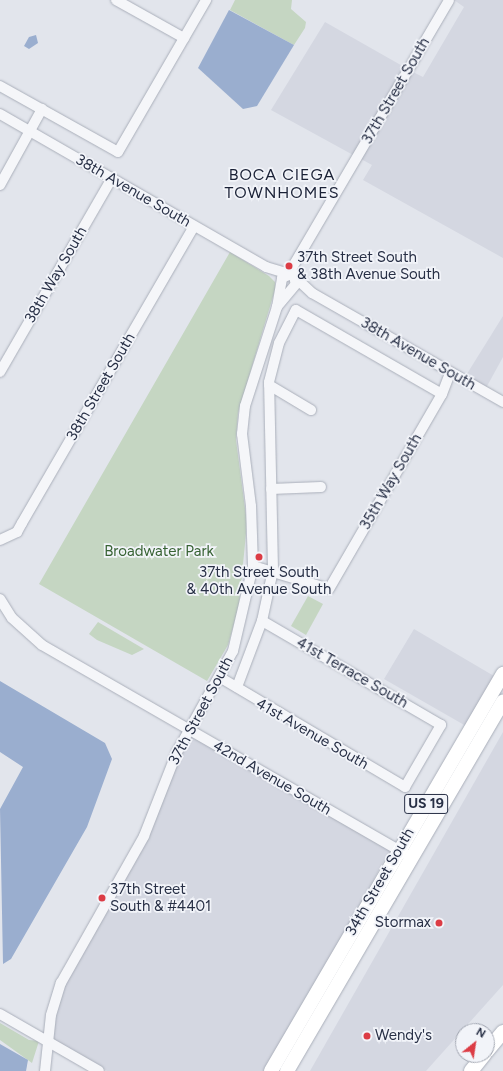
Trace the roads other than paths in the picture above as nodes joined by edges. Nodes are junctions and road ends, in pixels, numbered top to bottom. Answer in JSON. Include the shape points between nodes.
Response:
{"nodes":[{"id":1,"x":116,"y":0,"type":"edge"},
{"id":2,"x":206,"y":0,"type":"edge"},
{"id":3,"x":449,"y":0,"type":"edge"},
{"id":4,"x":184,"y":38,"type":"junction"},
{"id":5,"x":0,"y":86,"type":"edge"},
{"id":6,"x":42,"y":109,"type":"junction"},
{"id":7,"x":0,"y":114,"type":"edge"},
{"id":8,"x":31,"y":131,"type":"junction"},
{"id":9,"x":112,"y":178,"type":"junction"},
{"id":10,"x":0,"y":185,"type":"edge"},
{"id":11,"x":194,"y":226,"type":"junction"},
{"id":12,"x":290,"y":280,"type":"junction"},
{"id":13,"x":0,"y":372,"type":"edge"},
{"id":14,"x":450,"y":373,"type":"junction"},
{"id":15,"x":269,"y":385,"type":"junction"},
{"id":16,"x":442,"y":394,"type":"junction"},
{"id":17,"x":503,"y":402,"type":"edge"},
{"id":18,"x":311,"y":410,"type":"dead end"},
{"id":19,"x":321,"y":487,"type":"dead end"},
{"id":20,"x":272,"y":489,"type":"junction"},
{"id":21,"x":0,"y":540,"type":"edge"},
{"id":22,"x":253,"y":566,"type":"junction"},
{"id":23,"x":273,"y":570,"type":"junction"},
{"id":24,"x":0,"y":599,"type":"edge"},
{"id":25,"x":262,"y":622,"type":"junction"},
{"id":26,"x":503,"y":674,"type":"edge"},
{"id":27,"x":221,"y":678,"type":"junction"},
{"id":28,"x":237,"y":687,"type":"junction"},
{"id":29,"x":503,"y":702,"type":"edge"},
{"id":30,"x":190,"y":730,"type":"junction"},
{"id":31,"x":405,"y":787,"type":"joint"},
{"id":32,"x":399,"y":850,"type":"junction"},
{"id":33,"x":411,"y":857,"type":"junction"},
{"id":34,"x":327,"y":974,"type":"junction"},
{"id":35,"x":312,"y":1000,"type":"junction"},
{"id":36,"x":325,"y":1006,"type":"junction"},
{"id":37,"x":0,"y":1014,"type":"edge"},
{"id":38,"x":503,"y":1032,"type":"edge"},
{"id":39,"x":309,"y":1034,"type":"junction"},
{"id":40,"x":47,"y":1041,"type":"junction"},
{"id":41,"x":495,"y":1042,"type":"edge"},
{"id":42,"x":478,"y":1063,"type":"edge"},
{"id":43,"x":46,"y":1071,"type":"edge"},
{"id":44,"x":99,"y":1071,"type":"edge"},
{"id":45,"x":271,"y":1071,"type":"edge"},
{"id":46,"x":287,"y":1071,"type":"edge"},
{"id":47,"x":471,"y":1071,"type":"edge"}],
"edges":[{"from":1,"to":4,"type":"street"},
{"from":2,"to":4,"type":"street"},
{"from":3,"to":12,"type":"street","name":"37th Street South"},
{"from":4,"to":6,"type":"street","name":"38th Avenue South","via":[[118,152]]},
{"from":5,"to":6,"type":"street","name":"38th Avenue South"},
{"from":6,"to":8,"type":"street"},
{"from":7,"to":8,"type":"street","name":"38th Avenue South"},
{"from":8,"to":9,"type":"street","name":"38th Avenue South"},
{"from":8,"to":10,"type":"street"},
{"from":9,"to":11,"type":"street","name":"38th Avenue South"},
{"from":9,"to":13,"type":"street","name":"38th Way South"},
{"from":11,"to":12,"type":"street","name":"38th Avenue South"},
{"from":11,"to":21,"type":"street","name":"38th Street South","via":[[17,532]]},
{"from":12,"to":14,"type":"street","name":"38th Avenue South"},
{"from":12,"to":22,"type":"street","name":"37th Street South","via":[[277,307],[252,382],[242,434],[252,506]]},
{"from":14,"to":16,"type":"street","name":"35th Way South"},
{"from":14,"to":17,"type":"street","name":"38th Avenue South"},
{"from":15,"to":16,"type":"street","via":[[279,343],[296,310]]},
{"from":15,"to":18,"type":"street"},
{"from":15,"to":20,"type":"street"},
{"from":16,"to":23,"type":"street","name":"35th Way South","via":[[329,589]]},
{"from":19,"to":20,"type":"street"},
{"from":20,"to":23,"type":"street"},
{"from":22,"to":23,"type":"street"},
{"from":22,"to":27,"type":"street","name":"37th Street South","via":[[233,651]]},
{"from":23,"to":25,"type":"street"},
{"from":24,"to":30,"type":"street","name":"42nd Avenue South","via":[[12,618],[42,645]]},
{"from":25,"to":28,"type":"street"},
{"from":25,"to":31,"type":"street","name":"41st Terrace South","via":[[441,725]]},
{"from":26,"to":32,"type":"highway","name":"34th Street South","number":"US 19"},
{"from":27,"to":28,"type":"street","name":"41st Avenue South"},
{"from":27,"to":30,"type":"street","name":"37th Street South"},
{"from":28,"to":31,"type":"street","name":"41st Avenue South","via":[[244,694]]},
{"from":29,"to":33,"type":"highway","name":"34th Street South","number":"US 19"},
{"from":30,"to":32,"type":"street","name":"42nd Avenue South"},
{"from":30,"to":40,"type":"street","name":"37th Street South","via":[[168,773],[144,836],[61,983]]},
{"from":32,"to":33,"type":"street","name":"42nd Avenue South"},
{"from":32,"to":34,"type":"highway","name":"34th Street South","number":"US 19"},
{"from":33,"to":36,"type":"highway","name":"34th Street South","number":"US 19"},
{"from":34,"to":35,"type":"highway","name":"34th Street South","number":"US 19"},
{"from":34,"to":36,"type":"highway","via":[[322,1000]]},
{"from":35,"to":39,"type":"highway","via":[[316,1007]]},
{"from":35,"to":45,"type":"highway","name":"34th Street South","number":"US 19"},
{"from":36,"to":39,"type":"highway","name":"34th Street South","number":"US 19"},
{"from":37,"to":40,"type":"street"},
{"from":38,"to":41,"type":"highway"},
{"from":39,"to":46,"type":"highway","name":"34th Street South","number":"US 19"},
{"from":40,"to":43,"type":"street","name":"37th Street South"},
{"from":40,"to":44,"type":"street"},
{"from":42,"to":47,"type":"highway"}]}
